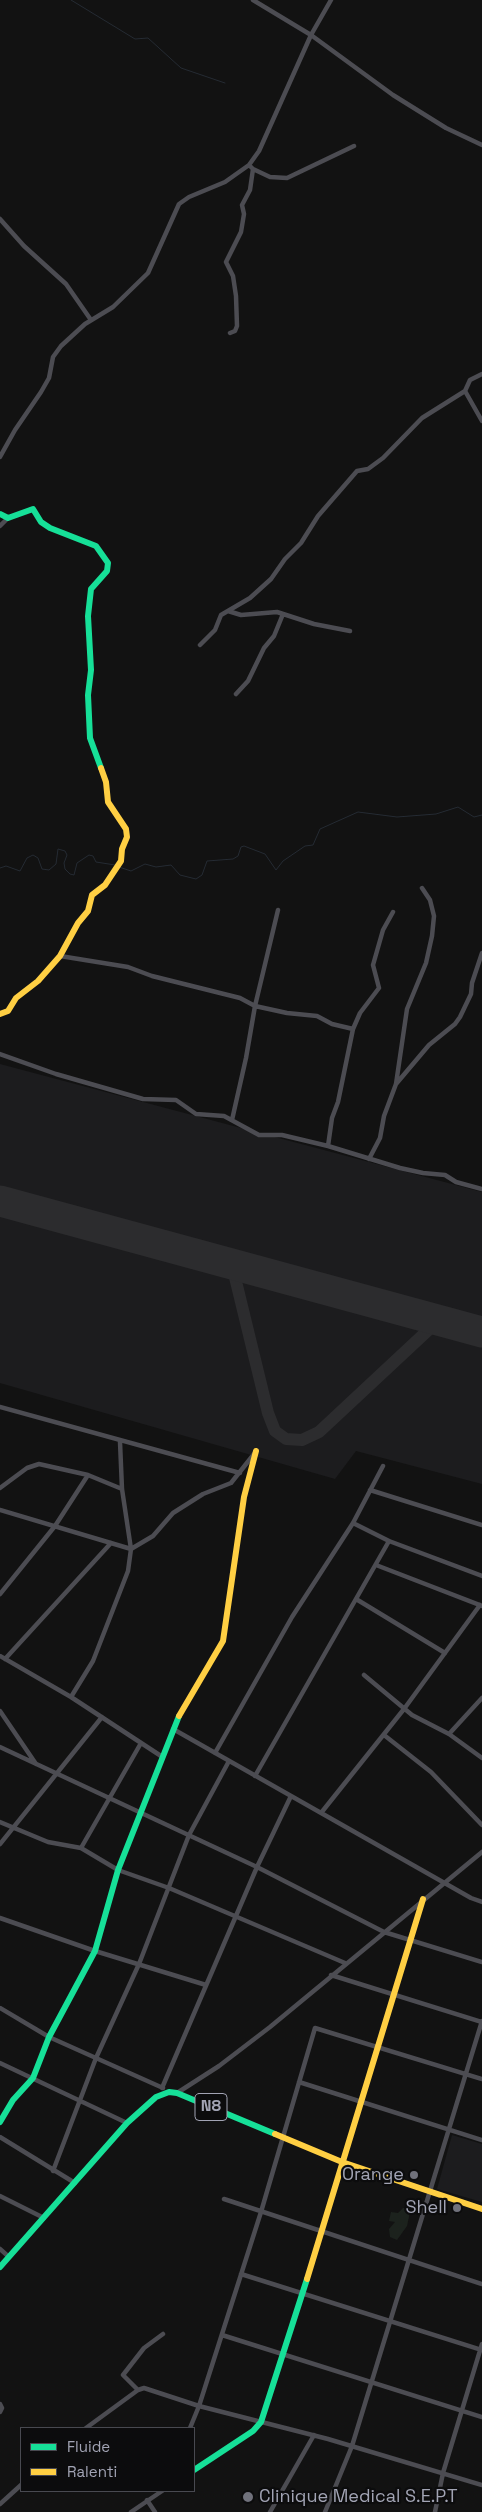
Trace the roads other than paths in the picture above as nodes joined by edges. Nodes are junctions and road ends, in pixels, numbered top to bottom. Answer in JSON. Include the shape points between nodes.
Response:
{"nodes":[{"id":1,"x":253,"y":0,"type":"edge"},
{"id":2,"x":331,"y":0,"type":"edge"},
{"id":3,"x":312,"y":35,"type":"junction"},
{"id":4,"x":354,"y":146,"type":"dead end"},
{"id":5,"x":482,"y":146,"type":"edge"},
{"id":6,"x":251,"y":167,"type":"junction"},
{"id":7,"x":0,"y":219,"type":"edge"},
{"id":8,"x":91,"y":320,"type":"junction"},
{"id":9,"x":230,"y":333,"type":"dead end"},
{"id":10,"x":482,"y":374,"type":"edge"},
{"id":11,"x":465,"y":391,"type":"junction"},
{"id":12,"x":482,"y":421,"type":"edge"},
{"id":13,"x":0,"y":457,"type":"edge"},
{"id":14,"x":0,"y":514,"type":"edge"},
{"id":15,"x":8,"y":518,"type":"junction"},
{"id":16,"x":0,"y":526,"type":"edge"},
{"id":17,"x":228,"y":611,"type":"junction"},
{"id":18,"x":283,"y":614,"type":"junction"},
{"id":19,"x":350,"y":631,"type":"dead end"},
{"id":20,"x":200,"y":645,"type":"dead end"},
{"id":21,"x":236,"y":694,"type":"dead end"},
{"id":22,"x":422,"y":888,"type":"dead end"},
{"id":23,"x":278,"y":910,"type":"dead end"},
{"id":24,"x":393,"y":912,"type":"dead end"},
{"id":25,"x":60,"y":956,"type":"junction"},
{"id":26,"x":482,"y":956,"type":"edge"},
{"id":27,"x":255,"y":1006,"type":"junction"},
{"id":28,"x":0,"y":1014,"type":"edge"},
{"id":29,"x":353,"y":1029,"type":"junction"},
{"id":30,"x":0,"y":1054,"type":"edge"},
{"id":31,"x":396,"y":1084,"type":"junction"},
{"id":32,"x":232,"y":1120,"type":"junction"},
{"id":33,"x":328,"y":1146,"type":"junction"},
{"id":34,"x":369,"y":1159,"type":"junction"},
{"id":35,"x":482,"y":1189,"type":"edge"},
{"id":36,"x":0,"y":1407,"type":"edge"},
{"id":37,"x":120,"y":1442,"type":"junction"},
{"id":38,"x":256,"y":1451,"type":"joint"},
{"id":39,"x":383,"y":1466,"type":"dead end"},
{"id":40,"x":240,"y":1473,"type":"junction"},
{"id":41,"x":88,"y":1476,"type":"junction"},
{"id":42,"x":0,"y":1488,"type":"edge"},
{"id":43,"x":122,"y":1489,"type":"junction"},
{"id":44,"x":370,"y":1490,"type":"junction"},
{"id":45,"x":0,"y":1510,"type":"edge"},
{"id":46,"x":353,"y":1524,"type":"junction"},
{"id":47,"x":482,"y":1525,"type":"edge"},
{"id":48,"x":55,"y":1526,"type":"junction"},
{"id":49,"x":390,"y":1541,"type":"junction"},
{"id":50,"x":111,"y":1543,"type":"junction"},
{"id":51,"x":132,"y":1549,"type":"junction"},
{"id":52,"x":376,"y":1566,"type":"junction"},
{"id":53,"x":482,"y":1576,"type":"edge"},
{"id":54,"x":0,"y":1594,"type":"edge"},
{"id":55,"x":356,"y":1599,"type":"junction"},
{"id":56,"x":481,"y":1605,"type":"edge"},
{"id":57,"x":445,"y":1653,"type":"junction"},
{"id":58,"x":0,"y":1656,"type":"edge"},
{"id":59,"x":5,"y":1659,"type":"junction"},
{"id":60,"x":364,"y":1675,"type":"dead end"},
{"id":61,"x":70,"y":1697,"type":"junction"},
{"id":62,"x":482,"y":1698,"type":"edge"},
{"id":63,"x":404,"y":1709,"type":"junction"},
{"id":64,"x":0,"y":1712,"type":"edge"},
{"id":65,"x":102,"y":1718,"type":"junction"},
{"id":66,"x":173,"y":1729,"type":"junction"},
{"id":67,"x":449,"y":1734,"type":"junction"},
{"id":68,"x":384,"y":1735,"type":"junction"},
{"id":69,"x":141,"y":1743,"type":"junction"},
{"id":70,"x":0,"y":1748,"type":"edge"},
{"id":71,"x":215,"y":1753,"type":"junction"},
{"id":72,"x":161,"y":1756,"type":"junction"},
{"id":73,"x":482,"y":1758,"type":"edge"},
{"id":74,"x":229,"y":1761,"type":"junction"},
{"id":75,"x":36,"y":1764,"type":"junction"},
{"id":76,"x":56,"y":1774,"type":"junction"},
{"id":77,"x":255,"y":1776,"type":"junction"},
{"id":78,"x":291,"y":1796,"type":"junction"},
{"id":79,"x":110,"y":1798,"type":"junction"},
{"id":80,"x":140,"y":1812,"type":"junction"},
{"id":81,"x":321,"y":1813,"type":"junction"},
{"id":82,"x":0,"y":1822,"type":"edge"},
{"id":83,"x":482,"y":1825,"type":"edge"},
{"id":84,"x":13,"y":1827,"type":"junction"},
{"id":85,"x":190,"y":1835,"type":"junction"},
{"id":86,"x":0,"y":1844,"type":"edge"},
{"id":87,"x":81,"y":1848,"type":"junction"},
{"id":88,"x":482,"y":1852,"type":"edge"},
{"id":89,"x":257,"y":1867,"type":"junction"},
{"id":90,"x":118,"y":1870,"type":"junction"},
{"id":91,"x":443,"y":1882,"type":"junction"},
{"id":92,"x":169,"y":1888,"type":"junction"},
{"id":93,"x":423,"y":1899,"type":"junction"},
{"id":94,"x":482,"y":1902,"type":"edge"},
{"id":95,"x":236,"y":1916,"type":"junction"},
{"id":96,"x":0,"y":1918,"type":"edge"},
{"id":97,"x":384,"y":1932,"type":"junction"},
{"id":98,"x":410,"y":1940,"type":"junction"},
{"id":99,"x":95,"y":1951,"type":"junction"},
{"id":100,"x":482,"y":1962,"type":"edge"},
{"id":101,"x":346,"y":1963,"type":"junction"},
{"id":102,"x":139,"y":1964,"type":"junction"},
{"id":103,"x":331,"y":1975,"type":"junction"},
{"id":104,"x":206,"y":1985,"type":"junction"},
{"id":105,"x":393,"y":1994,"type":"junction"},
{"id":106,"x":0,"y":2008,"type":"edge"},
{"id":107,"x":482,"y":2022,"type":"edge"},
{"id":108,"x":49,"y":2037,"type":"junction"},
{"id":109,"x":377,"y":2047,"type":"junction"},
{"id":110,"x":96,"y":2058,"type":"junction"},
{"id":111,"x":0,"y":2063,"type":"edge"},
{"id":112,"x":466,"y":2074,"type":"junction"},
{"id":113,"x":33,"y":2078,"type":"junction"},
{"id":114,"x":482,"y":2079,"type":"edge"},
{"id":115,"x":298,"y":2082,"type":"junction"},
{"id":116,"x":166,"y":2090,"type":"junction"},
{"id":117,"x":177,"y":2093,"type":"junction"},
{"id":118,"x":79,"y":2101,"type":"junction"},
{"id":119,"x":360,"y":2102,"type":"junction"},
{"id":120,"x":0,"y":2122,"type":"edge"},
{"id":121,"x":127,"y":2123,"type":"junction"},
{"id":122,"x":450,"y":2130,"type":"junction"},
{"id":123,"x":0,"y":2137,"type":"edge"},
{"id":124,"x":283,"y":2138,"type":"junction"},
{"id":125,"x":482,"y":2140,"type":"edge"},
{"id":126,"x":342,"y":2162,"type":"junction"},
{"id":127,"x":52,"y":2171,"type":"junction"},
{"id":128,"x":75,"y":2183,"type":"junction"},
{"id":129,"x":431,"y":2192,"type":"junction"},
{"id":130,"x":0,"y":2196,"type":"edge"},
{"id":131,"x":224,"y":2199,"type":"dead end"},
{"id":132,"x":482,"y":2209,"type":"edge"},
{"id":133,"x":261,"y":2212,"type":"junction"},
{"id":134,"x":44,"y":2218,"type":"junction"},
{"id":135,"x":321,"y":2231,"type":"junction"},
{"id":136,"x":0,"y":2249,"type":"edge"},
{"id":137,"x":9,"y":2257,"type":"junction"},
{"id":138,"x":410,"y":2260,"type":"junction"},
{"id":139,"x":0,"y":2267,"type":"edge"},
{"id":140,"x":241,"y":2274,"type":"junction"},
{"id":141,"x":482,"y":2284,"type":"edge"},
{"id":142,"x":302,"y":2293,"type":"junction"},
{"id":143,"x":391,"y":2321,"type":"junction"},
{"id":144,"x":162,"y":2334,"type":"dead end"},
{"id":145,"x":222,"y":2335,"type":"junction"},
{"id":146,"x":481,"y":2348,"type":"edge"},
{"id":147,"x":284,"y":2354,"type":"junction"},
{"id":148,"x":372,"y":2382,"type":"junction"},
{"id":149,"x":138,"y":2390,"type":"junction"},
{"id":150,"x":0,"y":2404,"type":"edge"},
{"id":151,"x":199,"y":2406,"type":"junction"},
{"id":152,"x":462,"y":2410,"type":"junction"},
{"id":153,"x":0,"y":2412,"type":"edge"},
{"id":154,"x":482,"y":2417,"type":"edge"},
{"id":155,"x":261,"y":2422,"type":"junction"},
{"id":156,"x":87,"y":2427,"type":"edge"},
{"id":157,"x":190,"y":2427,"type":"edge"},
{"id":158,"x":314,"y":2436,"type":"junction"},
{"id":159,"x":352,"y":2446,"type":"junction"},
{"id":160,"x":195,"y":2469,"type":"edge"},
{"id":161,"x":443,"y":2473,"type":"junction"},
{"id":162,"x":482,"y":2485,"type":"edge"},
{"id":163,"x":20,"y":2486,"type":"edge"},
{"id":164,"x":160,"y":2492,"type":"edge"},
{"id":165,"x":146,"y":2500,"type":"junction"},
{"id":166,"x":0,"y":2504,"type":"edge"},
{"id":167,"x":132,"y":2512,"type":"edge"},
{"id":168,"x":155,"y":2512,"type":"edge"},
{"id":169,"x":270,"y":2512,"type":"edge"},
{"id":170,"x":325,"y":2512,"type":"edge"},
{"id":171,"x":435,"y":2512,"type":"edge"}],
"edges":[{"from":1,"to":3,"type":"street"},
{"from":2,"to":3,"type":"street"},
{"from":3,"to":5,"type":"street","via":[[393,95]]},
{"from":3,"to":6,"type":"street"},
{"from":4,"to":6,"type":"street","via":[[287,178],[270,177]]},
{"from":6,"to":8,"type":"street","via":[[179,204],[148,273],[113,307]]},
{"from":6,"to":9,"type":"street","via":[[250,190],[242,205],[241,232],[226,262],[233,276],[236,296],[237,326]]},
{"from":7,"to":8,"type":"street","via":[[66,284]]},
{"from":8,"to":13,"type":"street","via":[[53,357],[49,378]]},
{"from":10,"to":11,"type":"street","via":[[470,380]]},
{"from":11,"to":12,"type":"street"},
{"from":11,"to":17,"type":"street","via":[[422,418],[383,458],[368,469],[357,471],[271,579],[250,598]]},
{"from":14,"to":15,"type":"street"},
{"from":15,"to":16,"type":"street"},
{"from":15,"to":25,"type":"street","via":[[33,509],[41,522],[50,528],[96,546],[108,563],[107,572],[91,589],[88,616],[90,738],[106,782],[108,802],[126,829],[126,836],[122,861],[92,896],[88,911]]},
{"from":17,"to":18,"type":"street"},
{"from":17,"to":20,"type":"street","via":[[221,615],[215,630]]},
{"from":18,"to":19,"type":"street"},
{"from":18,"to":21,"type":"street","via":[[251,676]]},
{"from":22,"to":31,"type":"street","via":[[430,900],[434,916],[432,936],[426,963],[407,1009]]},
{"from":23,"to":27,"type":"street"},
{"from":24,"to":29,"type":"street","via":[[383,930],[373,964],[379,988],[360,1013]]},
{"from":25,"to":27,"type":"street","via":[[142,971],[240,998]]},
{"from":25,"to":28,"type":"street","via":[[38,981],[16,998],[8,1011]]},
{"from":26,"to":31,"type":"street","via":[[471,994],[455,1024],[429,1045]]},
{"from":27,"to":29,"type":"street","via":[[316,1016]]},
{"from":27,"to":32,"type":"street"},
{"from":29,"to":33,"type":"street"},
{"from":30,"to":32,"type":"street","via":[[83,1082],[143,1099],[176,1100],[196,1114],[224,1116]]},
{"from":31,"to":34,"type":"street","via":[[380,1138]]},
{"from":32,"to":33,"type":"street","via":[[259,1135],[282,1136]]},
{"from":33,"to":34,"type":"street"},
{"from":34,"to":35,"type":"street","via":[[423,1173],[445,1174],[456,1182]]},
{"from":36,"to":37,"type":"street"},
{"from":37,"to":40,"type":"street"},
{"from":37,"to":43,"type":"street"},
{"from":38,"to":40,"type":"street"},
{"from":38,"to":66,"type":"street","via":[[244,1497],[223,1641],[182,1708]]},
{"from":39,"to":44,"type":"street"},
{"from":40,"to":51,"type":"street","via":[[231,1484],[203,1494],[173,1513],[153,1536]]},
{"from":41,"to":42,"type":"street","via":[[39,1464],[27,1468]]},
{"from":41,"to":43,"type":"street"},
{"from":41,"to":48,"type":"street"},
{"from":43,"to":51,"type":"street"},
{"from":44,"to":46,"type":"street"},
{"from":44,"to":47,"type":"street"},
{"from":45,"to":48,"type":"street"},
{"from":46,"to":49,"type":"street"},
{"from":46,"to":71,"type":"street","via":[[292,1617]]},
{"from":48,"to":50,"type":"street"},
{"from":48,"to":54,"type":"street"},
{"from":49,"to":52,"type":"street"},
{"from":49,"to":53,"type":"street"},
{"from":50,"to":51,"type":"street"},
{"from":50,"to":59,"type":"street"},
{"from":51,"to":61,"type":"street","via":[[128,1571],[93,1661]]},
{"from":52,"to":55,"type":"street"},
{"from":52,"to":56,"type":"street"},
{"from":55,"to":57,"type":"street"},
{"from":55,"to":77,"type":"street"},
{"from":56,"to":57,"type":"street"},
{"from":57,"to":63,"type":"street"},
{"from":58,"to":59,"type":"street"},
{"from":59,"to":61,"type":"street"},
{"from":60,"to":63,"type":"street"},
{"from":61,"to":65,"type":"street"},
{"from":62,"to":67,"type":"street"},
{"from":63,"to":67,"type":"street"},
{"from":63,"to":68,"type":"street"},
{"from":64,"to":75,"type":"street"},
{"from":65,"to":69,"type":"street"},
{"from":65,"to":76,"type":"street"},
{"from":66,"to":71,"type":"street"},
{"from":66,"to":72,"type":"street"},
{"from":67,"to":73,"type":"street"},
{"from":68,"to":81,"type":"street"},
{"from":68,"to":83,"type":"street","via":[[432,1772]]},
{"from":69,"to":72,"type":"street"},
{"from":69,"to":79,"type":"street"},
{"from":70,"to":75,"type":"street"},
{"from":71,"to":74,"type":"street"},
{"from":72,"to":80,"type":"street"},
{"from":74,"to":77,"type":"street"},
{"from":74,"to":85,"type":"street"},
{"from":75,"to":76,"type":"street"},
{"from":76,"to":79,"type":"street"},
{"from":76,"to":84,"type":"street"},
{"from":77,"to":78,"type":"street"},
{"from":78,"to":81,"type":"street"},
{"from":78,"to":89,"type":"street"},
{"from":79,"to":80,"type":"street"},
{"from":79,"to":87,"type":"street"},
{"from":80,"to":85,"type":"street"},
{"from":80,"to":90,"type":"street"},
{"from":81,"to":91,"type":"street"},
{"from":82,"to":84,"type":"street"},
{"from":84,"to":86,"type":"street"},
{"from":84,"to":87,"type":"street","via":[[48,1842]]},
{"from":85,"to":89,"type":"street"},
{"from":85,"to":92,"type":"street"},
{"from":87,"to":90,"type":"street"},
{"from":88,"to":91,"type":"street"},
{"from":89,"to":95,"type":"street"},
{"from":89,"to":97,"type":"street"},
{"from":90,"to":92,"type":"street"},
{"from":90,"to":99,"type":"street"},
{"from":91,"to":93,"type":"street"},
{"from":91,"to":94,"type":"street"},
{"from":92,"to":95,"type":"street"},
{"from":92,"to":102,"type":"street"},
{"from":93,"to":97,"type":"street"},
{"from":93,"to":98,"type":"street"},
{"from":95,"to":101,"type":"street"},
{"from":95,"to":104,"type":"street"},
{"from":96,"to":99,"type":"street"},
{"from":97,"to":98,"type":"street"},
{"from":97,"to":101,"type":"street"},
{"from":98,"to":100,"type":"street"},
{"from":98,"to":105,"type":"street"},
{"from":99,"to":102,"type":"street"},
{"from":99,"to":108,"type":"street"},
{"from":101,"to":103,"type":"street"},
{"from":102,"to":104,"type":"street"},
{"from":102,"to":110,"type":"street"},
{"from":103,"to":105,"type":"street"},
{"from":103,"to":117,"type":"street","via":[[248,2043]]},
{"from":104,"to":116,"type":"street"},
{"from":105,"to":107,"type":"street"},
{"from":105,"to":109,"type":"street"},
{"from":106,"to":108,"type":"street"},
{"from":107,"to":112,"type":"street"},
{"from":108,"to":110,"type":"street"},
{"from":108,"to":113,"type":"street"},
{"from":109,"to":112,"type":"street"},
{"from":109,"to":115,"type":"street","via":[[315,2028]]},
{"from":109,"to":119,"type":"street"},
{"from":110,"to":116,"type":"street"},
{"from":110,"to":118,"type":"street"},
{"from":111,"to":113,"type":"street"},
{"from":112,"to":114,"type":"street"},
{"from":112,"to":122,"type":"street"},
{"from":113,"to":118,"type":"street"},
{"from":113,"to":120,"type":"street","via":[[13,2100]]},
{"from":115,"to":119,"type":"street"},
{"from":115,"to":124,"type":"street"},
{"from":116,"to":117,"type":"street","number":"N8"},
{"from":116,"to":121,"type":"street","number":"N8"},
{"from":117,"to":124,"type":"street","number":"N8"},
{"from":118,"to":121,"type":"street"},
{"from":118,"to":127,"type":"street"},
{"from":119,"to":122,"type":"street"},
{"from":119,"to":126,"type":"street"},
{"from":121,"to":128,"type":"street","number":"N8"},
{"from":122,"to":125,"type":"street"},
{"from":122,"to":129,"type":"street"},
{"from":123,"to":127,"type":"street"},
{"from":124,"to":126,"type":"street","number":"N8"},
{"from":124,"to":133,"type":"street"},
{"from":126,"to":129,"type":"street","number":"N8"},
{"from":126,"to":135,"type":"street"},
{"from":127,"to":128,"type":"street"},
{"from":128,"to":134,"type":"street","number":"N8"},
{"from":129,"to":132,"type":"street","number":"N8"},
{"from":129,"to":138,"type":"street"},
{"from":130,"to":134,"type":"street"},
{"from":131,"to":133,"type":"street"},
{"from":133,"to":135,"type":"street"},
{"from":133,"to":140,"type":"street"},
{"from":134,"to":137,"type":"street","number":"N8"},
{"from":135,"to":138,"type":"street"},
{"from":135,"to":142,"type":"street"},
{"from":136,"to":137,"type":"street"},
{"from":137,"to":139,"type":"street","number":"N8"},
{"from":138,"to":141,"type":"street"},
{"from":138,"to":143,"type":"street"},
{"from":140,"to":142,"type":"street"},
{"from":140,"to":145,"type":"street"},
{"from":142,"to":143,"type":"street"},
{"from":142,"to":147,"type":"street"},
{"from":143,"to":146,"type":"street"},
{"from":143,"to":148,"type":"street"},
{"from":144,"to":149,"type":"street","via":[[144,2348],[123,2375]]},
{"from":145,"to":147,"type":"street"},
{"from":145,"to":151,"type":"street"},
{"from":146,"to":152,"type":"street"},
{"from":147,"to":148,"type":"street"},
{"from":147,"to":155,"type":"street"},
{"from":148,"to":152,"type":"street"},
{"from":148,"to":159,"type":"street"},
{"from":149,"to":151,"type":"street","via":[[158,2391]]},
{"from":149,"to":156,"type":"street"},
{"from":150,"to":153,"type":"street"},
{"from":151,"to":155,"type":"street"},
{"from":151,"to":157,"type":"street"},
{"from":152,"to":154,"type":"street"},
{"from":152,"to":161,"type":"street"},
{"from":155,"to":158,"type":"street"},
{"from":155,"to":160,"type":"street","via":[[253,2431]]},
{"from":158,"to":159,"type":"street"},
{"from":158,"to":169,"type":"street"},
{"from":159,"to":161,"type":"street"},
{"from":159,"to":170,"type":"street"},
{"from":161,"to":162,"type":"street"},
{"from":161,"to":171,"type":"street"},
{"from":163,"to":166,"type":"street"},
{"from":164,"to":165,"type":"street"},
{"from":165,"to":167,"type":"street"},
{"from":165,"to":168,"type":"street"}]}
